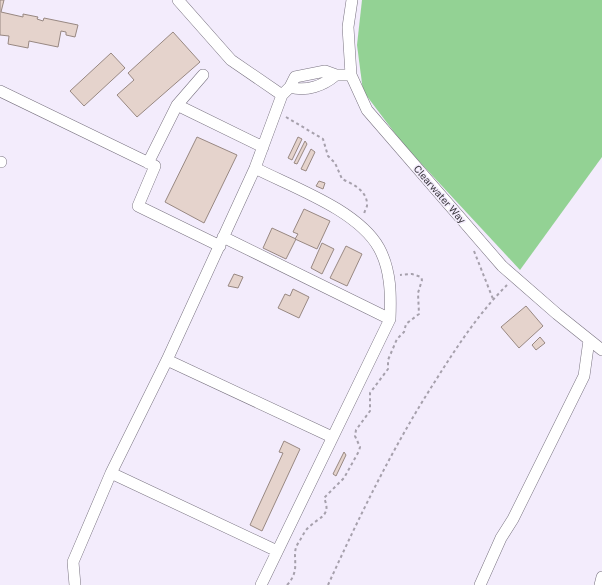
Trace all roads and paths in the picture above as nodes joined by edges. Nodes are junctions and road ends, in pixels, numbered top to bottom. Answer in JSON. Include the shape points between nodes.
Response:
{"nodes":[{"id":1,"x":178,"y":0,"type":"edge"},
{"id":2,"x":352,"y":0,"type":"edge"},
{"id":3,"x":202,"y":75,"type":"dead end"},
{"id":4,"x":351,"y":75,"type":"junction"},
{"id":5,"x":0,"y":90,"type":"edge"},
{"id":6,"x":286,"y":91,"type":"junction"},
{"id":7,"x":177,"y":104,"type":"junction"},
{"id":8,"x":276,"y":112,"type":"junction"},
{"id":9,"x":263,"y":147,"type":"junction"},
{"id":10,"x":148,"y":163,"type":"junction"},
{"id":11,"x":255,"y":168,"type":"junction"},
{"id":12,"x":368,"y":219,"type":"dead end"},
{"id":13,"x":222,"y":241,"type":"junction"},
{"id":14,"x":471,"y":245,"type":"dead end"},
{"id":15,"x":396,"y":269,"type":"dead end"},
{"id":16,"x":514,"y":278,"type":"junction"},
{"id":17,"x":494,"y":299,"type":"junction"},
{"id":18,"x":390,"y":319,"type":"junction"},
{"id":19,"x":589,"y":340,"type":"junction"},
{"id":20,"x":602,"y":350,"type":"edge"},
{"id":21,"x":167,"y":360,"type":"junction"},
{"id":22,"x":332,"y":437,"type":"junction"},
{"id":23,"x":111,"y":473,"type":"junction"},
{"id":24,"x":277,"y":551,"type":"junction"},
{"id":25,"x":602,"y":577,"type":"edge"},
{"id":26,"x":75,"y":585,"type":"edge"},
{"id":27,"x":260,"y":585,"type":"edge"},
{"id":28,"x":287,"y":585,"type":"edge"},
{"id":29,"x":328,"y":585,"type":"edge"},
{"id":30,"x":480,"y":585,"type":"edge"},
{"id":31,"x":600,"y":585,"type":"edge"}],
"edges":[{"from":1,"to":6,"type":"lane","via":[[231,60]]},
{"from":2,"to":4,"type":"lane","name":"Clearwater Way","via":[[348,27]]},
{"from":3,"to":7,"type":"lane"},
{"from":4,"to":6,"type":"lane","via":[[336,75],[321,85]]},
{"from":4,"to":16,"type":"lane","name":"Clearwater Way","via":[[367,110],[379,125]]},
{"from":5,"to":10,"type":"lane"},
{"from":6,"to":8,"type":"lane"},
{"from":7,"to":9,"type":"lane"},
{"from":7,"to":10,"type":"lane"},
{"from":8,"to":9,"type":"lane"},
{"from":8,"to":12,"type":"path","via":[[323,139],[328,156],[335,163],[342,179],[365,194],[367,206],[363,214]]},
{"from":9,"to":11,"type":"lane"},
{"from":10,"to":13,"type":"lane","via":[[155,166],[138,206]]},
{"from":11,"to":13,"type":"lane"},
{"from":11,"to":18,"type":"lane","via":[[344,212],[369,234],[381,252],[389,278]]},
{"from":13,"to":18,"type":"lane"},
{"from":13,"to":21,"type":"lane"},
{"from":14,"to":17,"type":"path"},
{"from":15,"to":28,"type":"path","via":[[398,276],[412,274],[421,277],[418,293],[419,314],[406,324],[404,332],[391,348],[388,369],[370,393],[370,411],[356,430],[359,451],[344,478],[324,498],[327,508],[325,513],[307,528],[298,542],[296,572]]},
{"from":16,"to":17,"type":"path"},
{"from":16,"to":19,"type":"lane","name":"Clearwater Way"},
{"from":17,"to":29,"type":"path","via":[[464,334],[385,466]]},
{"from":18,"to":22,"type":"lane"},
{"from":19,"to":20,"type":"lane","name":"Clearwater Way"},
{"from":19,"to":30,"type":"lane","via":[[584,376],[501,538]]},
{"from":21,"to":22,"type":"lane"},
{"from":21,"to":23,"type":"lane"},
{"from":22,"to":24,"type":"lane"},
{"from":23,"to":24,"type":"lane"},
{"from":23,"to":26,"type":"lane","via":[[73,562]]},
{"from":24,"to":27,"type":"lane"},
{"from":25,"to":31,"type":"lane"}]}
